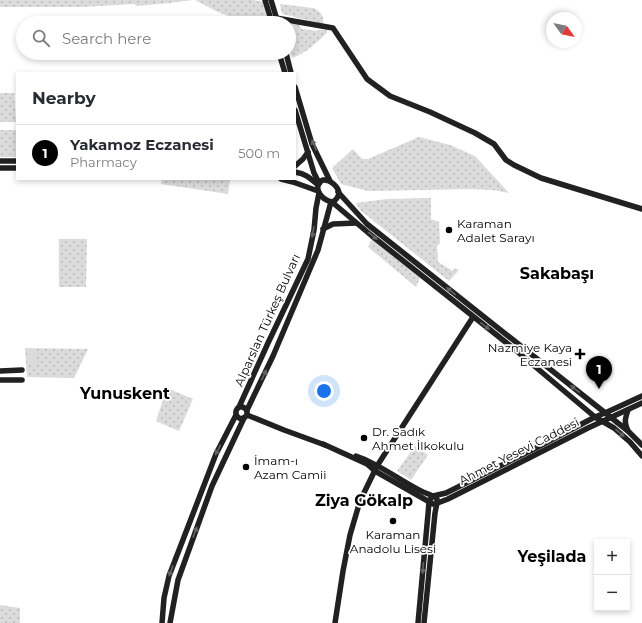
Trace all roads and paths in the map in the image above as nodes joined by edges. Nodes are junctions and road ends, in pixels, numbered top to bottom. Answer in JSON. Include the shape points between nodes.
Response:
{"nodes":[{"id":1,"x":265,"y":0,"type":"edge"},
{"id":2,"x":271,"y":0,"type":"edge"},
{"id":3,"x":270,"y":16,"type":"edge"},
{"id":4,"x":276,"y":16,"type":"edge"},
{"id":5,"x":296,"y":23,"type":"edge"},
{"id":6,"x":281,"y":60,"type":"edge"},
{"id":7,"x":288,"y":60,"type":"edge"},
{"id":8,"x":285,"y":72,"type":"edge"},
{"id":9,"x":291,"y":72,"type":"edge"},
{"id":10,"x":296,"y":90,"type":"edge"},
{"id":11,"x":296,"y":113,"type":"edge"},
{"id":12,"x":308,"y":152,"type":"junction"},
{"id":13,"x":0,"y":161,"type":"edge"},
{"id":14,"x":16,"y":161,"type":"edge"},
{"id":15,"x":296,"y":165,"type":"edge"},
{"id":16,"x":0,"y":168,"type":"edge"},
{"id":17,"x":16,"y":168,"type":"edge"},
{"id":18,"x":296,"y":172,"type":"edge"},
{"id":19,"x":285,"y":180,"type":"edge"},
{"id":20,"x":330,"y":181,"type":"junction"},
{"id":21,"x":318,"y":184,"type":"junction"},
{"id":22,"x":318,"y":192,"type":"junction"},
{"id":23,"x":338,"y":192,"type":"junction"},
{"id":24,"x":332,"y":202,"type":"junction"},
{"id":25,"x":626,"y":205,"type":"junction"},
{"id":26,"x":642,"y":209,"type":"edge"},
{"id":27,"x":642,"y":213,"type":"edge"},
{"id":28,"x":356,"y":223,"type":"junction"},
{"id":29,"x":323,"y":230,"type":"junction"},
{"id":30,"x":473,"y":317,"type":"junction"},
{"id":31,"x":0,"y":370,"type":"edge"},
{"id":32,"x":22,"y":370,"type":"dead end"},
{"id":33,"x":0,"y":380,"type":"edge"},
{"id":34,"x":22,"y":380,"type":"dead end"},
{"id":35,"x":642,"y":396,"type":"edge"},
{"id":36,"x":642,"y":402,"type":"edge"},
{"id":37,"x":239,"y":407,"type":"junction"},
{"id":38,"x":628,"y":410,"type":"junction"},
{"id":39,"x":605,"y":413,"type":"junction"},
{"id":40,"x":246,"y":414,"type":"junction"},
{"id":41,"x":236,"y":415,"type":"junction"},
{"id":42,"x":595,"y":417,"type":"junction"},
{"id":43,"x":611,"y":418,"type":"junction"},
{"id":44,"x":603,"y":421,"type":"junction"},
{"id":45,"x":628,"y":431,"type":"junction"},
{"id":46,"x":642,"y":445,"type":"edge"},
{"id":47,"x":642,"y":456,"type":"edge"},
{"id":48,"x":376,"y":468,"type":"junction"},
{"id":49,"x":433,"y":496,"type":"junction"},
{"id":50,"x":429,"y":502,"type":"junction"},
{"id":51,"x":438,"y":503,"type":"junction"},
{"id":52,"x":162,"y":623,"type":"edge"},
{"id":53,"x":170,"y":623,"type":"edge"},
{"id":54,"x":335,"y":623,"type":"edge"},
{"id":55,"x":418,"y":623,"type":"edge"},
{"id":56,"x":424,"y":623,"type":"edge"}],
"edges":[{"from":1,"to":3,"type":"main road"},
{"from":2,"to":4,"type":"main road"},
{"from":5,"to":25,"type":"main road","via":[[333,28],[367,78],[390,96],[476,133],[494,144],[510,163],[542,178]]},
{"from":6,"to":8,"type":"main road"},
{"from":7,"to":9,"type":"main road"},
{"from":20,"to":10,"type":"main road","one_way":true,"via":[[312,144]]},
{"from":11,"to":12,"type":"main road"},
{"from":12,"to":15,"type":"main road"},
{"from":12,"to":21,"type":"main road"},
{"from":13,"to":14,"type":"main road"},
{"from":16,"to":17,"type":"main road"},
{"from":18,"to":21,"type":"main road","via":[[307,175]]},
{"from":19,"to":22,"type":"main road"},
{"from":20,"to":21,"type":"main road","via":[[323,180]]},
{"from":20,"to":23,"type":"main road"},
{"from":21,"to":22,"type":"main road"},
{"from":22,"to":24,"type":"main road"},
{"from":22,"to":37,"type":"main road","name":"Alparslan Türkeş Bulvarı","one_way":true,"via":[[308,259]]},
{"from":23,"to":24,"type":"main road","via":[[337,199]]},
{"from":39,"to":23,"type":"main road","one_way":true,"via":[[367,224]]},
{"from":24,"to":28,"type":"main road"},
{"from":24,"to":29,"type":"main road","name":"Alparslan Türkeş Bulvarı"},
{"from":25,"to":26,"type":"main road"},
{"from":25,"to":27,"type":"main road"},
{"from":28,"to":29,"type":"main road","via":[[333,224]]},
{"from":28,"to":30,"type":"main road","one_way":true},
{"from":40,"to":29,"type":"main road","name":"Alparslan Türkeş Bulvarı","one_way":true,"via":[[318,250]]},
{"from":30,"to":42,"type":"main road","one_way":true},
{"from":30,"to":48,"type":"main road"},
{"from":31,"to":32,"type":"main road"},
{"from":33,"to":34,"type":"main road"},
{"from":35,"to":39,"type":"main road","name":"Ahmet Yesevi Caddesi"},
{"from":36,"to":38,"type":"main road","name":"Ahmet Yesevi Caddesi"},
{"from":37,"to":40,"type":"main road","via":[[243,407]]},
{"from":37,"to":41,"type":"main road","name":"Alparslan Türkeş Bulvarı"},
{"from":38,"to":43,"type":"main road","name":"Ahmet Yesevi Caddesi"},
{"from":38,"to":45,"type":"main road","via":[[625,419]]},
{"from":39,"to":42,"type":"main road","name":"Ahmet Yesevi Caddesi"},
{"from":39,"to":43,"type":"main road"},
{"from":40,"to":41,"type":"main road","via":[[239,418]]},
{"from":40,"to":48,"type":"main road","via":[[367,460]]},
{"from":53,"to":40,"type":"main road","name":"Alparslan Türkeş Bulvarı","one_way":true,"via":[[178,580],[212,486]]},
{"from":41,"to":52,"type":"main road","name":"Alparslan Türkeş Bulvarı","one_way":true,"via":[[216,454],[169,576]]},
{"from":42,"to":44,"type":"main road"},
{"from":42,"to":49,"type":"main road","name":"Ahmet Yesevi Caddesi","via":[[446,493]]},
{"from":43,"to":44,"type":"main road","name":"Ahmet Yesevi Caddesi"},
{"from":43,"to":45,"type":"main road"},
{"from":44,"to":47,"type":"main road","one_way":true,"via":[[630,442]]},
{"from":44,"to":51,"type":"main road","name":"Ahmet Yesevi Caddesi"},
{"from":45,"to":46,"type":"main road"},
{"from":48,"to":49,"type":"main road"},
{"from":48,"to":50,"type":"main road"},
{"from":48,"to":54,"type":"main road","via":[[360,501],[350,535]]},
{"from":49,"to":50,"type":"main road"},
{"from":49,"to":51,"type":"main road","via":[[437,498]]},
{"from":50,"to":51,"type":"main road"},
{"from":50,"to":55,"type":"main road","one_way":true},
{"from":51,"to":56,"type":"main road","via":[[434,513]]}]}
